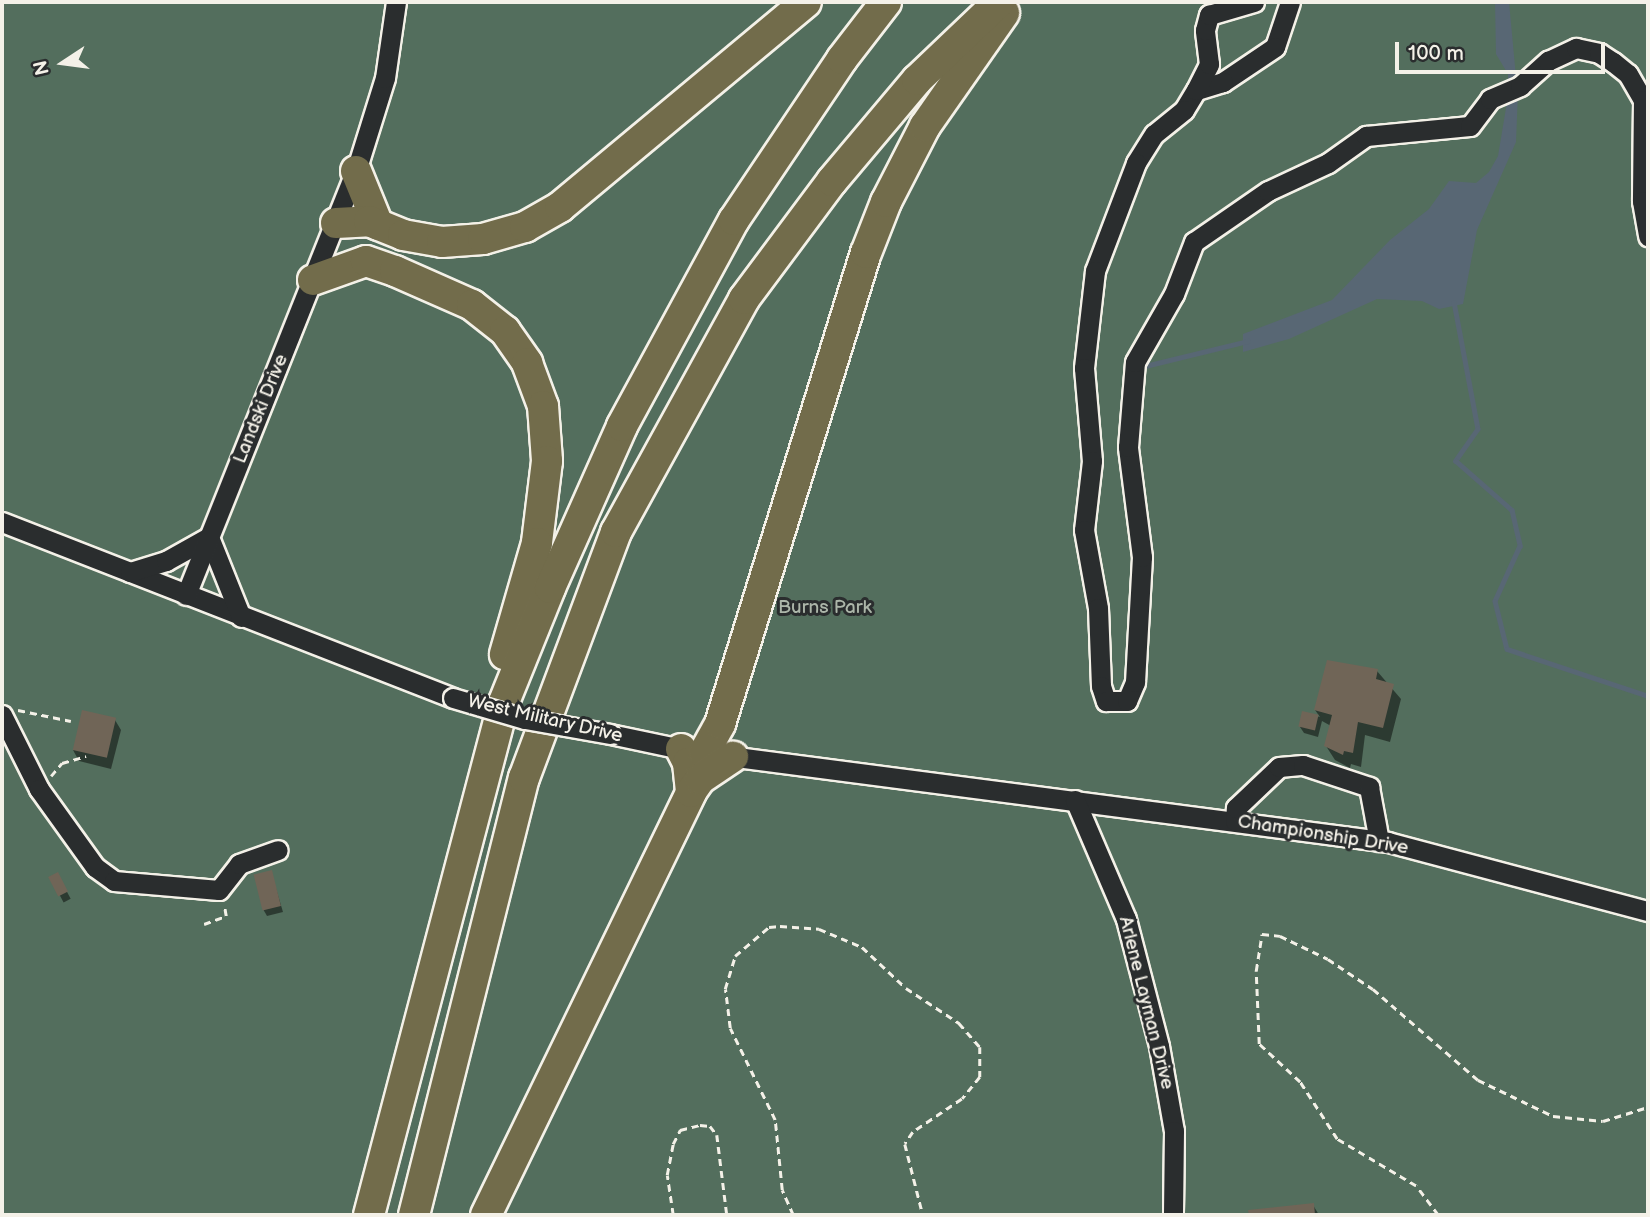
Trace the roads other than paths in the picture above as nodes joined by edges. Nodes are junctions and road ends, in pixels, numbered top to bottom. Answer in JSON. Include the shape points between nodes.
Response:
{"nodes":[{"id":1,"x":396,"y":2,"type":"edge"},
{"id":2,"x":806,"y":2,"type":"edge"},
{"id":3,"x":886,"y":2,"type":"edge"},
{"id":4,"x":999,"y":2,"type":"edge"},
{"id":5,"x":1012,"y":2,"type":"edge"},
{"id":6,"x":1254,"y":2,"type":"edge"},
{"id":7,"x":1290,"y":2,"type":"edge"},
{"id":8,"x":1196,"y":90,"type":"junction"},
{"id":9,"x":356,"y":171,"type":"junction"},
{"id":10,"x":378,"y":225,"type":"junction"},
{"id":11,"x":332,"y":231,"type":"junction"},
{"id":12,"x":1648,"y":236,"type":"edge"},
{"id":13,"x":366,"y":261,"type":"junction"},
{"id":14,"x":313,"y":280,"type":"junction"},
{"id":15,"x":2,"y":522,"type":"edge"},
{"id":16,"x":209,"y":537,"type":"junction"},
{"id":17,"x":130,"y":572,"type":"junction"},
{"id":18,"x":186,"y":595,"type":"junction"},
{"id":19,"x":240,"y":617,"type":"junction"},
{"id":20,"x":504,"y":702,"type":"junction"},
{"id":21,"x":8,"y":713,"type":"edge"},
{"id":22,"x":723,"y":713,"type":"junction"},
{"id":23,"x":692,"y":751,"type":"junction"},
{"id":24,"x":740,"y":758,"type":"junction"},
{"id":25,"x":691,"y":792,"type":"junction"},
{"id":26,"x":1075,"y":800,"type":"junction"},
{"id":27,"x":1235,"y":821,"type":"junction"},
{"id":28,"x":1379,"y":841,"type":"junction"},
{"id":29,"x":278,"y":850,"type":"dead end"},
{"id":30,"x":1648,"y":911,"type":"edge"},
{"id":31,"x":369,"y":1215,"type":"edge"},
{"id":32,"x":414,"y":1215,"type":"edge"},
{"id":33,"x":486,"y":1215,"type":"edge"},
{"id":34,"x":1173,"y":1215,"type":"edge"}],
"edges":[{"from":1,"to":9,"type":"street","name":"Landski Drive","via":[[385,78]]},
{"from":2,"to":10,"type":"highway","via":[[542,218],[503,235],[469,242],[422,240]]},
{"from":3,"to":20,"type":"highway","via":[[765,170],[660,353],[585,505]]},
{"from":4,"to":32,"type":"highway","via":[[908,90],[832,181],[744,299],[616,532],[524,778]]},
{"from":5,"to":22,"type":"highway","via":[[925,126],[886,202],[866,253]]},
{"from":6,"to":8,"type":"street","via":[[1209,15],[1205,30],[1209,64]]},
{"from":7,"to":8,"type":"street","via":[[1275,47],[1223,82]]},
{"from":8,"to":12,"type":"street","via":[[1184,110],[1154,134],[1136,163],[1094,283],[1084,369],[1092,461],[1084,540],[1098,608],[1101,686],[1107,701],[1127,701],[1135,688],[1142,575],[1128,447],[1133,370],[1174,294],[1194,242],[1268,191],[1328,163],[1366,136],[1463,130],[1490,99],[1520,86],[1548,61],[1576,48],[1599,52],[1639,88],[1646,115],[1642,201]]},
{"from":9,"to":10,"type":"highway"},
{"from":9,"to":11,"type":"street","name":"Landski Drive"},
{"from":10,"to":11,"type":"highway","via":[[361,220]]},
{"from":11,"to":13,"type":"highway"},
{"from":11,"to":14,"type":"street","name":"Landski Drive"},
{"from":13,"to":14,"type":"highway"},
{"from":13,"to":20,"type":"highway","via":[[452,294],[493,320],[518,347],[537,385],[547,461],[537,543],[496,684]]},
{"from":14,"to":16,"type":"street","name":"Landski Drive"},
{"from":15,"to":17,"type":"street","name":"West Military Drive"},
{"from":16,"to":17,"type":"street","via":[[166,561]]},
{"from":16,"to":18,"type":"street","name":"Landski Drive"},
{"from":16,"to":19,"type":"street"},
{"from":17,"to":18,"type":"street","name":"West Military Drive"},
{"from":18,"to":19,"type":"street","name":"West Military Drive"},
{"from":19,"to":23,"type":"street","name":"West Military Drive","bridge":true,"via":[[453,698],[525,719]]},
{"from":20,"to":31,"type":"highway"},
{"from":21,"to":29,"type":"street","via":[[39,789],[95,867],[114,881],[219,890],[239,864]]},
{"from":22,"to":23,"type":"highway"},
{"from":22,"to":24,"type":"highway"},
{"from":23,"to":24,"type":"street","name":"West Military Drive"},
{"from":23,"to":25,"type":"highway","via":[[688,763]]},
{"from":24,"to":25,"type":"highway","via":[[700,779]]},
{"from":24,"to":26,"type":"street","name":"West Military Drive"},
{"from":25,"to":33,"type":"highway"},
{"from":26,"to":27,"type":"street","name":"Championship Drive"},
{"from":26,"to":34,"type":"street","name":"Arlene Layman Drive","via":[[1126,919],[1159,1046],[1174,1131]]},
{"from":27,"to":28,"type":"street","name":"Championship Drive"},
{"from":27,"to":28,"type":"street","via":[[1236,808],[1279,766],[1303,765],[1369,787]]},
{"from":28,"to":30,"type":"street","name":"Championship Drive"}]}
